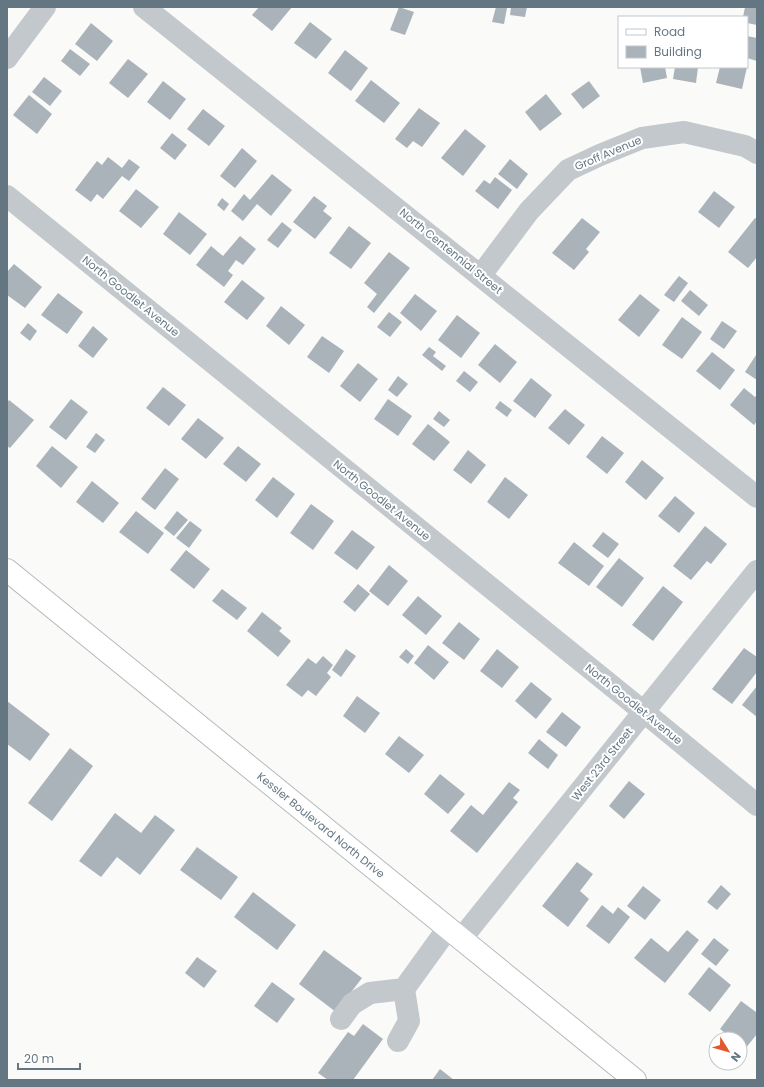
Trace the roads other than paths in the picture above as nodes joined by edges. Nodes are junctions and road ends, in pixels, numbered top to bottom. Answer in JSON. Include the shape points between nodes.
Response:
{"nodes":[{"id":1,"x":45,"y":7,"type":"edge"},
{"id":2,"x":144,"y":7,"type":"edge"},
{"id":3,"x":7,"y":58,"type":"edge"},
{"id":4,"x":757,"y":153,"type":"edge"},
{"id":5,"x":7,"y":196,"type":"edge"},
{"id":6,"x":481,"y":275,"type":"junction"},
{"id":7,"x":757,"y":497,"type":"edge"},
{"id":8,"x":7,"y":570,"type":"edge"},
{"id":9,"x":757,"y":571,"type":"edge"},
{"id":10,"x":644,"y":712,"type":"junction"},
{"id":11,"x":757,"y":805,"type":"edge"},
{"id":12,"x":454,"y":933,"type":"junction"},
{"id":13,"x":404,"y":989,"type":"junction"},
{"id":14,"x":341,"y":1019,"type":"dead end"},
{"id":15,"x":398,"y":1041,"type":"dead end"},
{"id":16,"x":636,"y":1080,"type":"edge"}],
"edges":[{"from":1,"to":3,"type":"street"},
{"from":2,"to":6,"type":"street","name":"North Centennial Street"},
{"from":4,"to":6,"type":"street","name":"Groff Avenue","via":[[745,146],[684,132],[642,138],[600,155],[568,170],[529,211]]},
{"from":5,"to":10,"type":"street","name":"North Goodlet Avenue"},
{"from":6,"to":7,"type":"street","name":"North Centennial Street"},
{"from":8,"to":12,"type":"main road","name":"Kessler Boulevard North Drive"},
{"from":9,"to":10,"type":"street","name":"West 23rd Street"},
{"from":10,"to":11,"type":"street","name":"North Goodlet Avenue"},
{"from":10,"to":12,"type":"street","name":"West 23rd Street"},
{"from":12,"to":13,"type":"street","name":"West 23rd Street"},
{"from":12,"to":16,"type":"main road","name":"Kessler Boulevard North Drive"},
{"from":13,"to":14,"type":"street","via":[[370,993],[352,1004]]},
{"from":13,"to":15,"type":"street","via":[[409,1021]]}]}
